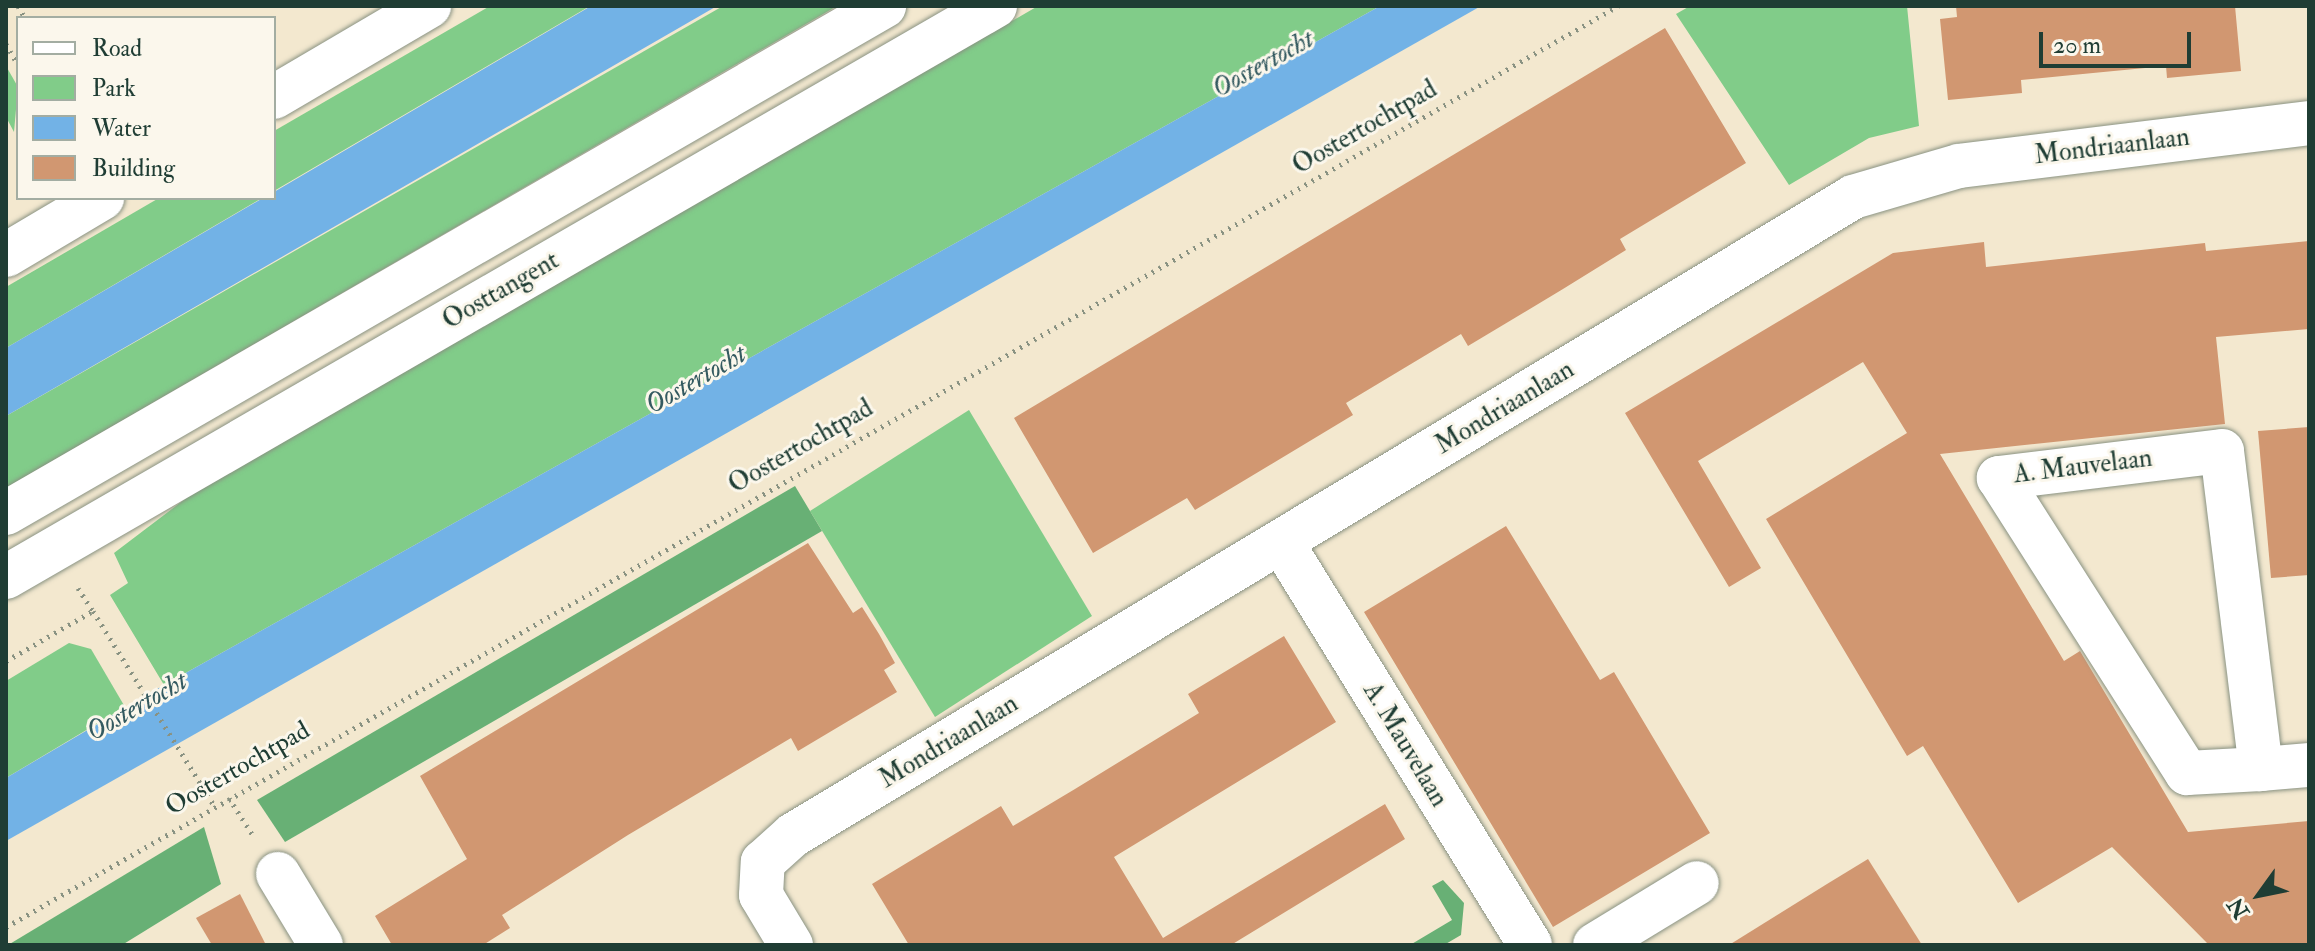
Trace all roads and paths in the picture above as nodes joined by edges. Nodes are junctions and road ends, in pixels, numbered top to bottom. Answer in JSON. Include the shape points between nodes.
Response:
{"nodes":[{"id":1,"x":429,"y":6,"type":"edge"},
{"id":2,"x":884,"y":6,"type":"edge"},
{"id":3,"x":995,"y":6,"type":"edge"},
{"id":4,"x":1618,"y":6,"type":"edge"},
{"id":5,"x":6,"y":44,"type":"edge"},
{"id":6,"x":16,"y":62,"type":"edge"},
{"id":7,"x":276,"y":96,"type":"edge"},
{"id":8,"x":2309,"y":123,"type":"edge"},
{"id":9,"x":86,"y":208,"type":"edge"},
{"id":10,"x":6,"y":255,"type":"edge"},
{"id":11,"x":6,"y":513,"type":"edge"},
{"id":12,"x":1282,"y":543,"type":"junction"},
{"id":13,"x":6,"y":577,"type":"edge"},
{"id":14,"x":77,"y":586,"type":"dead end"},
{"id":15,"x":93,"y":611,"type":"junction"},
{"id":16,"x":6,"y":661,"type":"edge"},
{"id":17,"x":2309,"y":765,"type":"edge"},
{"id":18,"x":2261,"y":769,"type":"junction"},
{"id":19,"x":215,"y":807,"type":"junction"},
{"id":20,"x":278,"y":874,"type":"dead end"},
{"id":21,"x":1697,"y":883,"type":"dead end"},
{"id":22,"x":6,"y":927,"type":"edge"},
{"id":23,"x":321,"y":945,"type":"edge"},
{"id":24,"x":791,"y":945,"type":"edge"},
{"id":25,"x":1530,"y":945,"type":"edge"},
{"id":26,"x":1595,"y":945,"type":"edge"}],
"edges":[{"from":1,"to":7,"type":"street"},
{"from":2,"to":11,"type":"street"},
{"from":3,"to":13,"type":"street","name":"Oosttangent"},
{"from":4,"to":19,"type":"path","name":"Oostertochtpad"},
{"from":5,"to":6,"type":"path"},
{"from":8,"to":12,"type":"street","name":"Mondriaanlaan","via":[[1959,166],[1853,197]]},
{"from":9,"to":10,"type":"street"},
{"from":12,"to":24,"type":"street","name":"Mondriaanlaan","via":[[793,835],[763,862],[761,895]]},
{"from":12,"to":25,"type":"street","name":"A. Mauvelaan"},
{"from":14,"to":15,"type":"path"},
{"from":15,"to":16,"type":"path"},
{"from":15,"to":19,"type":"path"},
{"from":17,"to":18,"type":"street","name":"A. Mauvelaan"},
{"from":18,"to":18,"type":"street","name":"A. Mauvelaan","via":[[2187,773],[1999,478],[2222,451]]},
{"from":19,"to":22,"type":"path","name":"Oostertochtpad"},
{"from":20,"to":23,"type":"street"},
{"from":21,"to":26,"type":"street"}]}
